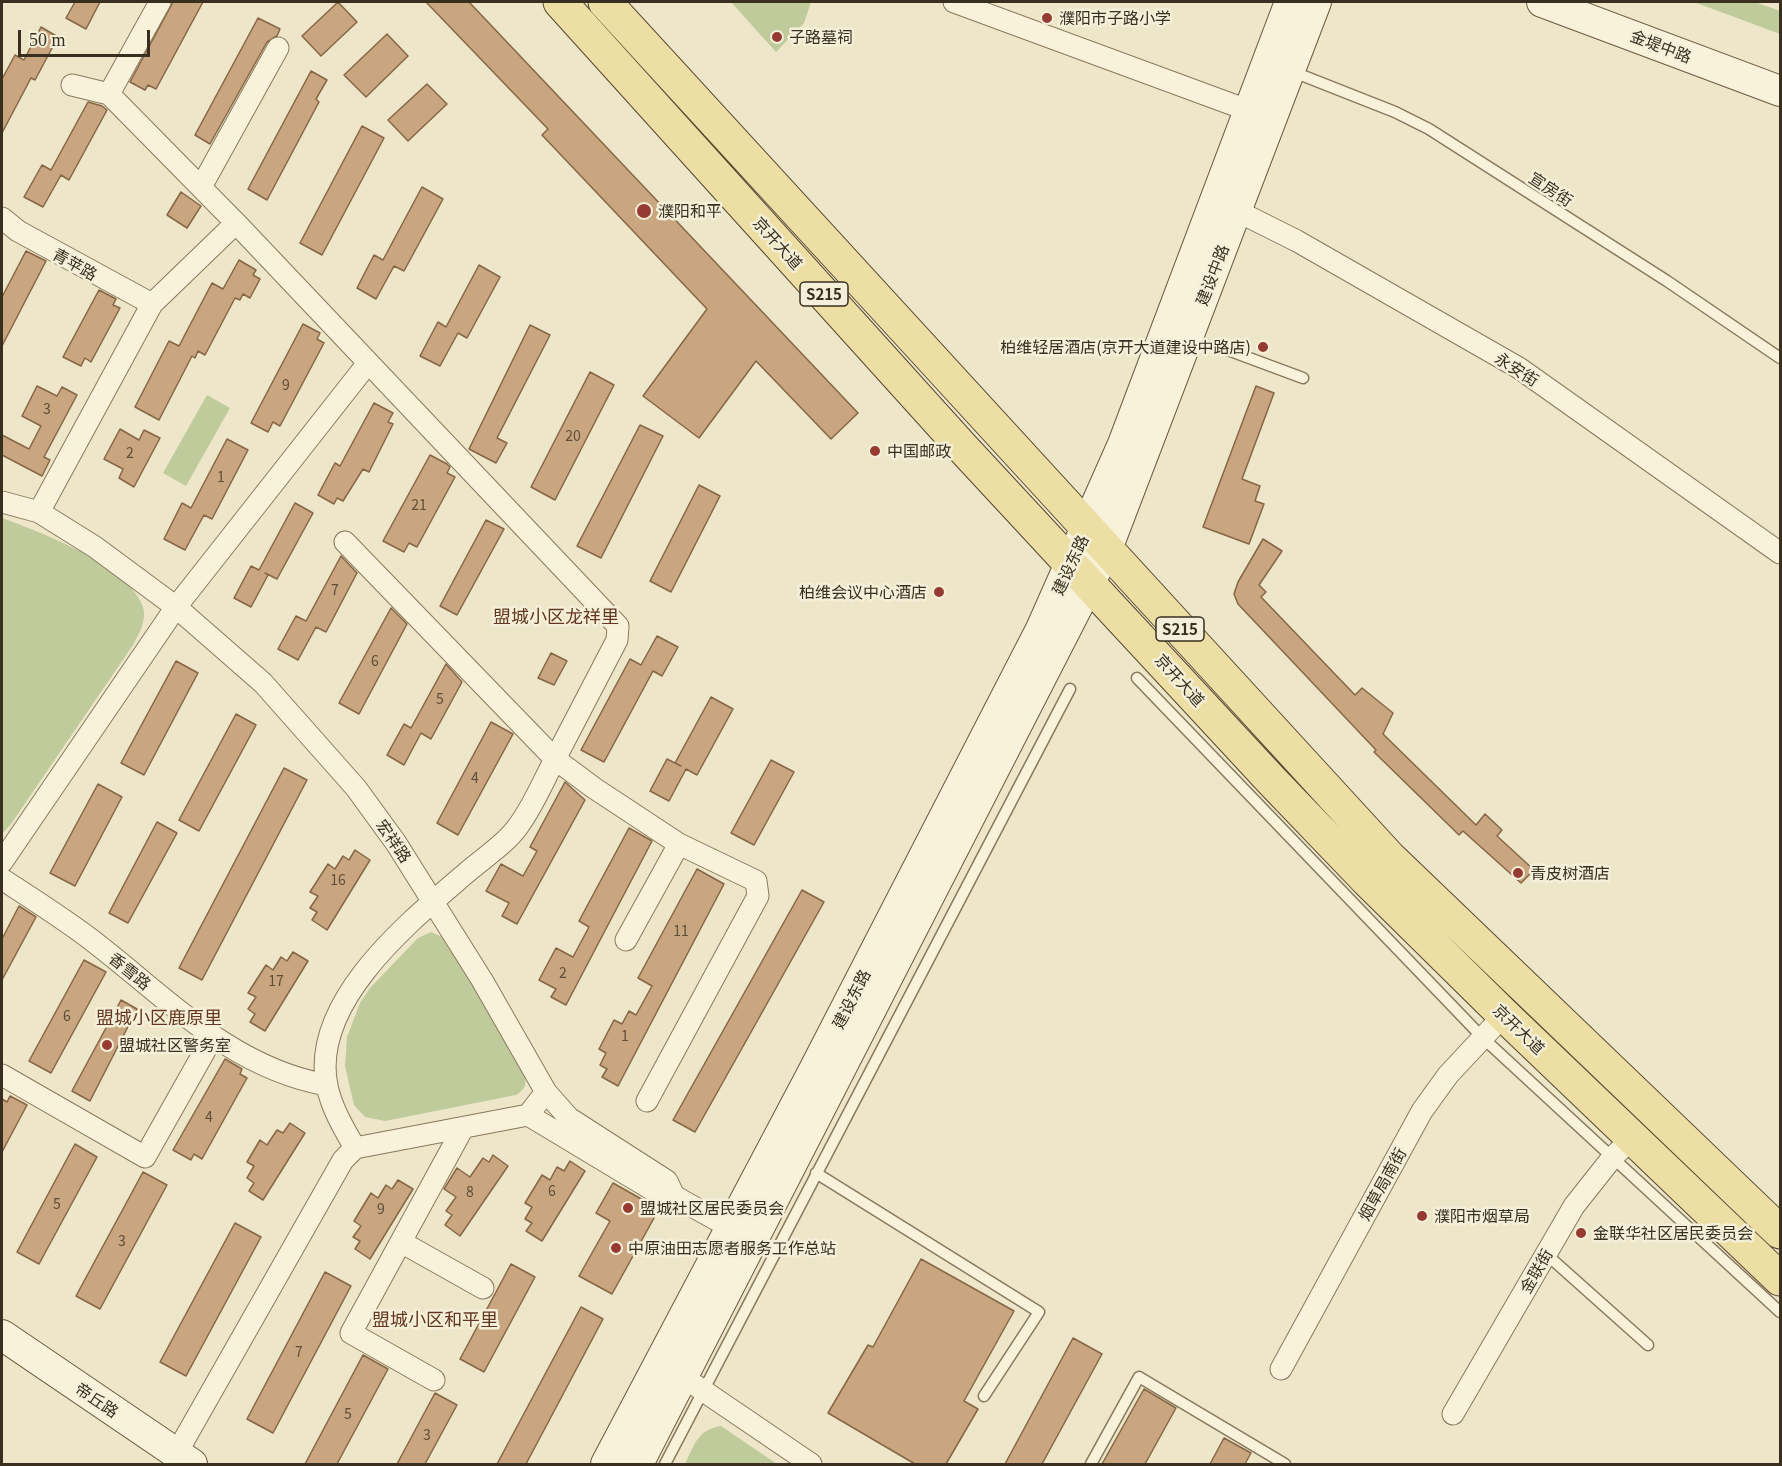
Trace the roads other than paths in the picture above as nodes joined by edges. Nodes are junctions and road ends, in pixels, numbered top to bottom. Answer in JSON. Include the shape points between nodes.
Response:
{"nodes":[{"id":1,"x":160,"y":2,"type":"edge"},
{"id":2,"x":560,"y":2,"type":"edge"},
{"id":3,"x":605,"y":2,"type":"edge"},
{"id":4,"x":954,"y":2,"type":"edge"},
{"id":5,"x":1290,"y":2,"type":"edge"},
{"id":6,"x":1316,"y":2,"type":"edge"},
{"id":7,"x":1542,"y":2,"type":"edge"},
{"id":8,"x":278,"y":48,"type":"dead end"},
{"id":9,"x":1290,"y":71,"type":"junction"},
{"id":10,"x":72,"y":85,"type":"dead end"},
{"id":11,"x":1780,"y":91,"type":"edge"},
{"id":12,"x":109,"y":94,"type":"junction"},
{"id":13,"x":1250,"y":111,"type":"junction"},
{"id":14,"x":201,"y":187,"type":"junction"},
{"id":15,"x":1237,"y":211,"type":"junction"},
{"id":16,"x":2,"y":218,"type":"edge"},
{"id":17,"x":236,"y":223,"type":"junction"},
{"id":18,"x":152,"y":304,"type":"junction"},
{"id":19,"x":1225,"y":349,"type":"dead end"},
{"id":20,"x":1780,"y":358,"type":"edge"},
{"id":21,"x":368,"y":363,"type":"junction"},
{"id":22,"x":1303,"y":378,"type":"dead end"},
{"id":23,"x":2,"y":502,"type":"edge"},
{"id":24,"x":39,"y":512,"type":"junction"},
{"id":25,"x":1097,"y":538,"type":"junction"},
{"id":26,"x":345,"y":542,"type":"dead end"},
{"id":27,"x":1780,"y":553,"type":"edge"},
{"id":28,"x":1081,"y":573,"type":"junction"},
{"id":29,"x":176,"y":607,"type":"junction"},
{"id":30,"x":1137,"y":678,"type":"dead end"},
{"id":31,"x":1070,"y":689,"type":"dead end"},
{"id":32,"x":555,"y":759,"type":"junction"},
{"id":33,"x":679,"y":844,"type":"junction"},
{"id":34,"x":2,"y":862,"type":"edge"},
{"id":35,"x":2,"y":879,"type":"edge"},
{"id":36,"x":434,"y":900,"type":"junction"},
{"id":37,"x":626,"y":940,"type":"dead end"},
{"id":38,"x":1494,"y":1026,"type":"junction"},
{"id":39,"x":212,"y":1038,"type":"junction"},
{"id":40,"x":2,"y":1075,"type":"edge"},
{"id":41,"x":327,"y":1085,"type":"junction"},
{"id":42,"x":546,"y":1092,"type":"junction"},
{"id":43,"x":647,"y":1101,"type":"dead end"},
{"id":44,"x":528,"y":1115,"type":"junction"},
{"id":45,"x":463,"y":1128,"type":"junction"},
{"id":46,"x":355,"y":1148,"type":"junction"},
{"id":47,"x":1622,"y":1148,"type":"junction"},
{"id":48,"x":816,"y":1173,"type":"junction"},
{"id":49,"x":674,"y":1196,"type":"junction"},
{"id":50,"x":731,"y":1228,"type":"junction"},
{"id":51,"x":1780,"y":1232,"type":"edge"},
{"id":52,"x":401,"y":1242,"type":"junction"},
{"id":53,"x":1546,"y":1254,"type":"junction"},
{"id":54,"x":1780,"y":1279,"type":"edge"},
{"id":55,"x":483,"y":1288,"type":"dead end"},
{"id":56,"x":1780,"y":1312,"type":"edge"},
{"id":57,"x":2,"y":1335,"type":"edge"},
{"id":58,"x":1648,"y":1345,"type":"dead end"},
{"id":59,"x":1281,"y":1369,"type":"dead end"},
{"id":60,"x":434,"y":1380,"type":"dead end"},
{"id":61,"x":693,"y":1384,"type":"junction"},
{"id":62,"x":984,"y":1396,"type":"dead end"},
{"id":63,"x":1453,"y":1414,"type":"dead end"},
{"id":64,"x":184,"y":1459,"type":"edge"},
{"id":65,"x":606,"y":1464,"type":"edge"},
{"id":66,"x":638,"y":1464,"type":"edge"},
{"id":67,"x":666,"y":1464,"type":"edge"},
{"id":68,"x":811,"y":1464,"type":"edge"},
{"id":69,"x":1091,"y":1464,"type":"edge"},
{"id":70,"x":1285,"y":1464,"type":"edge"}],
"edges":[{"from":1,"to":12,"type":"street"},
{"from":2,"to":28,"type":"main road","name":"京开大道","number":"S215"},
{"from":3,"to":25,"type":"main road","name":"京开大道","number":"S215"},
{"from":4,"to":13,"type":"street"},
{"from":5,"to":13,"type":"main road","name":"建设中路"},
{"from":6,"to":9,"type":"main road","name":"建设中路"},
{"from":7,"to":11,"type":"main road","name":"金堤中路"},
{"from":8,"to":14,"type":"street"},
{"from":9,"to":15,"type":"main road","name":"建设中路"},
{"from":9,"to":20,"type":"lane","name":"宣房街","via":[[1429,129]]},
{"from":10,"to":12,"type":"street"},
{"from":12,"to":14,"type":"street"},
{"from":13,"to":25,"type":"main road","name":"建设中路","via":[[1123,444]]},
{"from":14,"to":17,"type":"street"},
{"from":15,"to":25,"type":"main road","name":"建设中路"},
{"from":15,"to":27,"type":"street","name":"永安街","via":[[1519,368]]},
{"from":16,"to":18,"type":"street","name":"青苹路","via":[[18,231]]},
{"from":17,"to":18,"type":"street"},
{"from":17,"to":21,"type":"street"},
{"from":18,"to":24,"type":"street"},
{"from":19,"to":22,"type":"lane"},
{"from":21,"to":29,"type":"street"},
{"from":21,"to":32,"type":"street","via":[[618,626],[617,640]]},
{"from":23,"to":24,"type":"street","name":"宏祥路"},
{"from":24,"to":29,"type":"street","name":"宏祥路","via":[[95,547]]},
{"from":25,"to":28,"type":"main road","name":"建设东路"},
{"from":25,"to":51,"type":"main road","name":"京开大道","number":"S215","via":[[1390,858]]},
{"from":26,"to":32,"type":"street"},
{"from":28,"to":38,"type":"main road","name":"京开大道","number":"S215","via":[[1335,847]]},
{"from":28,"to":50,"type":"main road","name":"建设东路","via":[[938,831]]},
{"from":28,"to":61,"type":"main road","name":"建设东路"},
{"from":29,"to":34,"type":"street"},
{"from":29,"to":36,"type":"street","name":"宏祥路","via":[[263,683],[310,734],[356,788]]},
{"from":30,"to":38,"type":"lane"},
{"from":31,"to":48,"type":"lane"},
{"from":32,"to":33,"type":"street"},
{"from":32,"to":36,"type":"street","via":[[519,827]]},
{"from":33,"to":37,"type":"street"},
{"from":33,"to":43,"type":"street","via":[[756,881],[759,888]]},
{"from":35,"to":39,"type":"street","name":"香雪路","via":[[88,937]]},
{"from":36,"to":41,"type":"street","via":[[363,973],[343,1002],[326,1059]]},
{"from":36,"to":42,"type":"street","name":"宏祥路"},
{"from":38,"to":47,"type":"main road","name":"京开大道","number":"S215"},
{"from":38,"to":59,"type":"street","name":"烟草局南街","via":[[1448,1075],[1422,1111]]},
{"from":39,"to":40,"type":"street","via":[[145,1157]]},
{"from":39,"to":41,"type":"street","name":"香雪路","via":[[268,1068],[302,1081]]},
{"from":41,"to":46,"type":"street","via":[[335,1112]]},
{"from":42,"to":44,"type":"street"},
{"from":42,"to":49,"type":"street","name":"宏祥路","via":[[569,1119],[667,1181]]},
{"from":44,"to":45,"type":"street"},
{"from":44,"to":49,"type":"street","via":[[661,1195]]},
{"from":45,"to":46,"type":"street"},
{"from":45,"to":52,"type":"street"},
{"from":46,"to":64,"type":"street","via":[[343,1160]]},
{"from":47,"to":53,"type":"street","name":"金联街","via":[[1574,1206]]},
{"from":47,"to":54,"type":"main road","name":"京开大道","number":"S215"},
{"from":47,"to":56,"type":"lane"},
{"from":48,"to":61,"type":"lane"},
{"from":48,"to":62,"type":"lane","via":[[1040,1312]]},
{"from":49,"to":50,"type":"street","name":"宏祥路"},
{"from":50,"to":65,"type":"main road","name":"建设东路"},
{"from":52,"to":55,"type":"street"},
{"from":52,"to":60,"type":"street","via":[[351,1333]]},
{"from":53,"to":58,"type":"lane"},
{"from":53,"to":63,"type":"street","name":"金联街"},
{"from":57,"to":64,"type":"main road","name":"帝丘路"},
{"from":61,"to":66,"type":"main road","name":"建设东路"},
{"from":61,"to":67,"type":"lane"},
{"from":61,"to":68,"type":"street"},
{"from":69,"to":70,"type":"lane","via":[[1139,1377]]}]}
